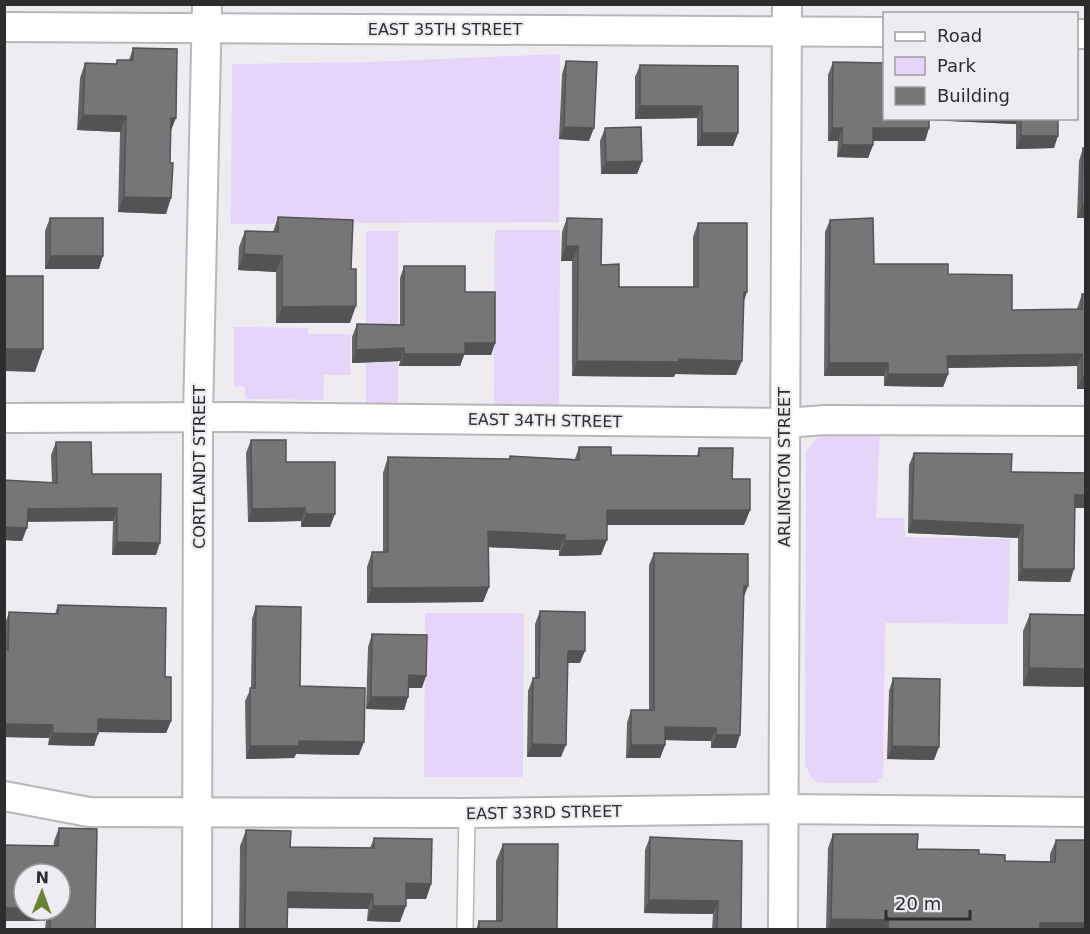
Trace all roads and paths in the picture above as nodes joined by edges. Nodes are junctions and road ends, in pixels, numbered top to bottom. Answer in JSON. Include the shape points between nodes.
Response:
{"nodes":[{"id":1,"x":207,"y":16,"type":"edge"},
{"id":2,"x":787,"y":18,"type":"edge"},
{"id":3,"x":4,"y":27,"type":"edge"},
{"id":4,"x":883,"y":32,"type":"edge"},
{"id":5,"x":198,"y":417,"type":"junction"},
{"id":6,"x":4,"y":418,"type":"edge"},
{"id":7,"x":1086,"y":421,"type":"edge"},
{"id":8,"x":784,"y":423,"type":"junction"},
{"id":9,"x":4,"y":796,"type":"edge"},
{"id":10,"x":784,"y":809,"type":"junction"},
{"id":11,"x":198,"y":812,"type":"junction"},
{"id":12,"x":1086,"y":812,"type":"edge"},
{"id":13,"x":467,"y":813,"type":"junction"},
{"id":14,"x":196,"y":930,"type":"edge"},
{"id":15,"x":465,"y":930,"type":"edge"},
{"id":16,"x":783,"y":930,"type":"edge"}],
"edges":[{"from":1,"to":2,"type":"street","name":"EAST 35TH STREET"},
{"from":1,"to":3,"type":"street","name":"EAST 35TH STREET"},
{"from":1,"to":5,"type":"street","name":"CORTLANDT STREET"},
{"from":2,"to":4,"type":"street","name":"EAST 35TH STREET"},
{"from":2,"to":8,"type":"street","name":"ARLINGTON STREET"},
{"from":5,"to":6,"type":"street","name":"EAST 34TH STREET"},
{"from":5,"to":8,"type":"street","name":"EAST 34TH STREET"},
{"from":5,"to":11,"type":"street","name":"CORTLANDT STREET"},
{"from":7,"to":8,"type":"street","name":"EAST 34TH STREET"},
{"from":8,"to":10,"type":"street","name":"ARLINGTON STREET"},
{"from":9,"to":11,"type":"street","name":"EAST 33RD STREET","via":[[89,812]]},
{"from":10,"to":12,"type":"street","name":"EAST 33RD STREET"},
{"from":10,"to":13,"type":"street","name":"EAST 33RD STREET"},
{"from":10,"to":16,"type":"street","name":"ARLINGTON STREET"},
{"from":11,"to":13,"type":"street","name":"EAST 33RD STREET"},
{"from":11,"to":14,"type":"street","name":"CORTLANDT STREET"},
{"from":13,"to":15,"type":"lane"}]}
